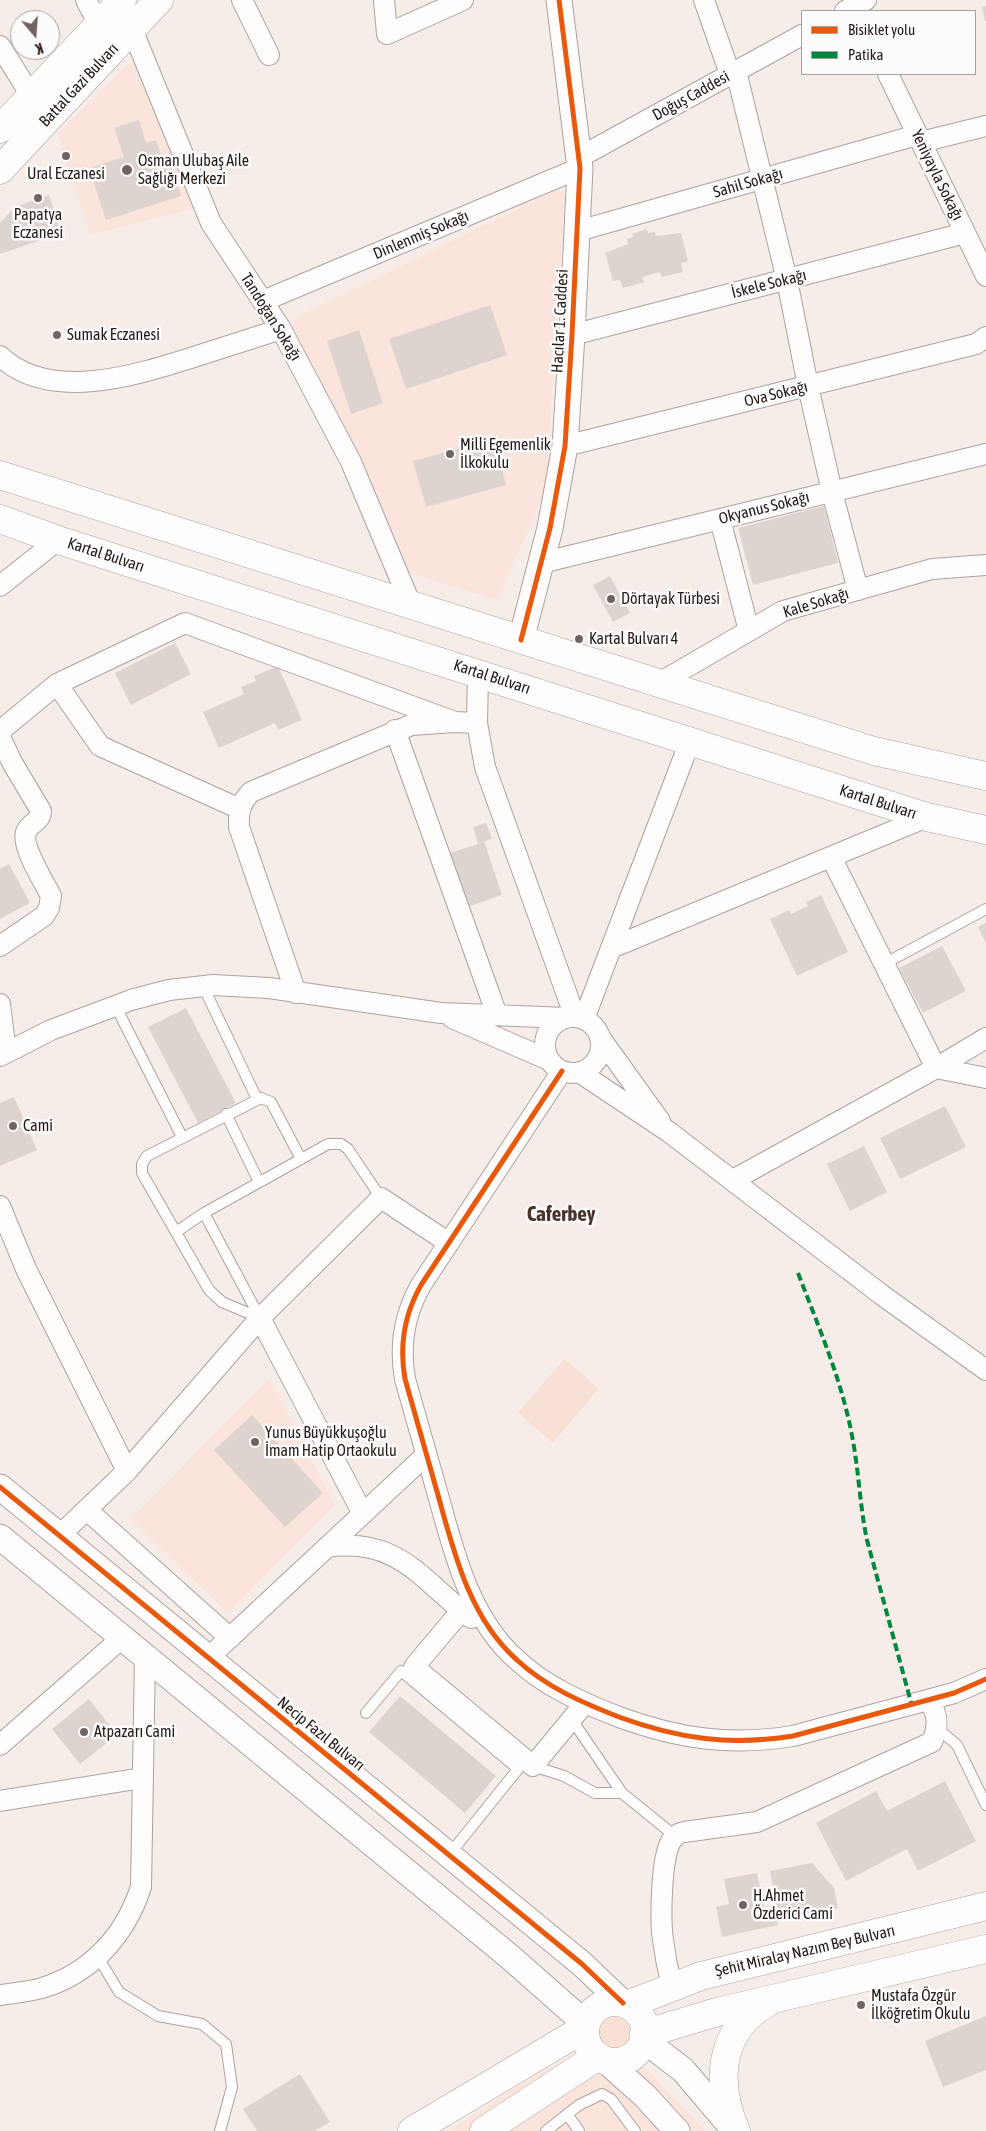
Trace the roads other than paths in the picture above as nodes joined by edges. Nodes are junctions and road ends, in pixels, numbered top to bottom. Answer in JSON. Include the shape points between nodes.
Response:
{"nodes":[{"id":1,"x":86,"y":0,"type":"edge"},
{"id":2,"x":122,"y":0,"type":"edge"},
{"id":3,"x":158,"y":0,"type":"edge"},
{"id":4,"x":242,"y":0,"type":"edge"},
{"id":5,"x":384,"y":0,"type":"edge"},
{"id":6,"x":463,"y":0,"type":"edge"},
{"id":7,"x":559,"y":0,"type":"edge"},
{"id":8,"x":704,"y":0,"type":"edge"},
{"id":9,"x":99,"y":25,"type":"junction"},
{"id":10,"x":132,"y":29,"type":"junction"},
{"id":11,"x":801,"y":36,"type":"edge"},
{"id":12,"x":0,"y":46,"type":"edge"},
{"id":13,"x":269,"y":55,"type":"dead end"},
{"id":14,"x":733,"y":73,"type":"junction"},
{"id":15,"x":888,"y":75,"type":"edge"},
{"id":16,"x":32,"y":97,"type":"junction"},
{"id":17,"x":986,"y":126,"type":"edge"},
{"id":18,"x":0,"y":129,"type":"edge"},
{"id":19,"x":919,"y":139,"type":"junction"},
{"id":20,"x":580,"y":163,"type":"junction"},
{"id":21,"x":0,"y":170,"type":"edge"},
{"id":22,"x":762,"y":179,"type":"junction"},
{"id":23,"x":578,"y":231,"type":"junction"},
{"id":24,"x":965,"y":233,"type":"junction"},
{"id":25,"x":986,"y":276,"type":"edge"},
{"id":26,"x":787,"y":280,"type":"junction"},
{"id":27,"x":263,"y":301,"type":"junction"},
{"id":28,"x":281,"y":329,"type":"junction"},
{"id":29,"x":572,"y":335,"type":"junction"},
{"id":30,"x":986,"y":337,"type":"edge"},
{"id":31,"x":0,"y":356,"type":"edge"},
{"id":32,"x":808,"y":386,"type":"junction"},
{"id":33,"x":565,"y":446,"type":"junction"},
{"id":34,"x":986,"y":454,"type":"edge"},
{"id":35,"x":2,"y":472,"type":"edge"},
{"id":36,"x":832,"y":492,"type":"junction"},
{"id":37,"x":0,"y":519,"type":"edge"},
{"id":38,"x":720,"y":519,"type":"junction"},
{"id":39,"x":58,"y":540,"type":"junction"},
{"id":40,"x":541,"y":563,"type":"junction"},
{"id":41,"x":986,"y":565,"type":"edge"},
{"id":42,"x":0,"y":586,"type":"edge"},
{"id":43,"x":858,"y":590,"type":"junction"},
{"id":44,"x":411,"y":605,"type":"junction"},
{"id":45,"x":749,"y":631,"type":"junction"},
{"id":46,"x":521,"y":640,"type":"junction"},
{"id":47,"x":478,"y":673,"type":"junction"},
{"id":48,"x":661,"y":682,"type":"junction"},
{"id":49,"x":57,"y":684,"type":"junction"},
{"id":50,"x":455,"y":722,"type":"junction"},
{"id":51,"x":478,"y":723,"type":"junction"},
{"id":52,"x":395,"y":730,"type":"junction"},
{"id":53,"x":0,"y":731,"type":"edge"},
{"id":54,"x":0,"y":737,"type":"edge"},
{"id":55,"x":690,"y":741,"type":"junction"},
{"id":56,"x":986,"y":776,"type":"edge"},
{"id":57,"x":240,"y":810,"type":"junction"},
{"id":58,"x":927,"y":818,"type":"junction"},
{"id":59,"x":986,"y":830,"type":"edge"},
{"id":60,"x":831,"y":857,"type":"junction"},
{"id":61,"x":986,"y":909,"type":"edge"},
{"id":62,"x":0,"y":946,"type":"edge"},
{"id":63,"x":611,"y":948,"type":"junction"},
{"id":64,"x":884,"y":964,"type":"junction"},
{"id":65,"x":203,"y":986,"type":"junction"},
{"id":66,"x":296,"y":993,"type":"junction"},
{"id":67,"x":0,"y":1004,"type":"edge"},
{"id":68,"x":115,"y":1005,"type":"junction"},
{"id":69,"x":441,"y":1013,"type":"junction"},
{"id":70,"x":497,"y":1015,"type":"junction"},
{"id":71,"x":575,"y":1018,"type":"junction"},
{"id":72,"x":600,"y":1038,"type":"junction"},
{"id":73,"x":986,"y":1038,"type":"edge"},
{"id":74,"x":3,"y":1054,"type":"edge"},
{"id":75,"x":563,"y":1068,"type":"junction"},
{"id":76,"x":936,"y":1068,"type":"junction"},
{"id":77,"x":986,"y":1078,"type":"edge"},
{"id":78,"x":257,"y":1099,"type":"junction"},
{"id":79,"x":226,"y":1114,"type":"junction"},
{"id":80,"x":669,"y":1132,"type":"junction"},
{"id":81,"x":182,"y":1137,"type":"junction"},
{"id":82,"x":301,"y":1159,"type":"junction"},
{"id":83,"x":733,"y":1180,"type":"junction"},
{"id":84,"x":259,"y":1182,"type":"junction"},
{"id":85,"x":381,"y":1198,"type":"junction"},
{"id":86,"x":0,"y":1206,"type":"edge"},
{"id":87,"x":204,"y":1213,"type":"junction"},
{"id":88,"x":176,"y":1232,"type":"junction"},
{"id":89,"x":449,"y":1243,"type":"junction"},
{"id":90,"x":260,"y":1318,"type":"junction"},
{"id":91,"x":986,"y":1370,"type":"edge"},
{"id":92,"x":426,"y":1455,"type":"junction"},
{"id":93,"x":127,"y":1471,"type":"junction"},
{"id":94,"x":0,"y":1487,"type":"edge"},
{"id":95,"x":88,"y":1511,"type":"junction"},
{"id":96,"x":363,"y":1514,"type":"junction"},
{"id":97,"x":60,"y":1535,"type":"junction"},
{"id":98,"x":0,"y":1537,"type":"edge"},
{"id":99,"x":327,"y":1547,"type":"junction"},
{"id":100,"x":461,"y":1610,"type":"junction"},
{"id":101,"x":494,"y":1634,"type":"junction"},
{"id":102,"x":122,"y":1638,"type":"junction"},
{"id":103,"x":230,"y":1638,"type":"junction"},
{"id":104,"x":145,"y":1656,"type":"junction"},
{"id":105,"x":208,"y":1658,"type":"junction"},
{"id":106,"x":986,"y":1679,"type":"edge"},
{"id":107,"x":929,"y":1701,"type":"junction"},
{"id":108,"x":585,"y":1704,"type":"junction"},
{"id":109,"x":366,"y":1713,"type":"dead end"},
{"id":110,"x":572,"y":1720,"type":"junction"},
{"id":111,"x":937,"y":1728,"type":"junction"},
{"id":112,"x":0,"y":1745,"type":"edge"},
{"id":113,"x":533,"y":1766,"type":"junction"},
{"id":114,"x":142,"y":1778,"type":"junction"},
{"id":115,"x":622,"y":1793,"type":"junction"},
{"id":116,"x":0,"y":1800,"type":"edge"},
{"id":117,"x":986,"y":1805,"type":"edge"},
{"id":118,"x":675,"y":1836,"type":"junction"},
{"id":119,"x":449,"y":1855,"type":"junction"},
{"id":120,"x":986,"y":1906,"type":"edge"},
{"id":121,"x":986,"y":1949,"type":"edge"},
{"id":122,"x":98,"y":1957,"type":"junction"},
{"id":123,"x":672,"y":1986,"type":"junction"},
{"id":124,"x":0,"y":1996,"type":"edge"},
{"id":125,"x":773,"y":1999,"type":"junction"},
{"id":126,"x":625,"y":2004,"type":"junction"},
{"id":127,"x":586,"y":2026,"type":"junction"},
{"id":128,"x":644,"y":2037,"type":"junction"},
{"id":129,"x":602,"y":2059,"type":"junction"},
{"id":130,"x":568,"y":2114,"type":"junction"},
{"id":131,"x":220,"y":2131,"type":"edge"},
{"id":132,"x":412,"y":2131,"type":"edge"},
{"id":133,"x":484,"y":2131,"type":"edge"},
{"id":134,"x":546,"y":2131,"type":"edge"},
{"id":135,"x":579,"y":2131,"type":"edge"},
{"id":136,"x":635,"y":2131,"type":"edge"},
{"id":137,"x":677,"y":2131,"type":"edge"},
{"id":138,"x":736,"y":2131,"type":"edge"}],
"edges":[{"from":1,"to":9,"type":"street"},
{"from":2,"to":9,"type":"main road","name":"Battal Gazi Bulvarı"},
{"from":3,"to":10,"type":"main road","name":"Battal Gazi Bulvarı"},
{"from":4,"to":13,"type":"street"},
{"from":5,"to":6,"type":"street","via":[[387,34]]},
{"from":7,"to":20,"type":"street","name":"Hacılar 1. Caddesi"},
{"from":8,"to":14,"type":"street"},
{"from":9,"to":16,"type":"main road","name":"Battal Gazi Bulvarı"},
{"from":10,"to":21,"type":"main road","name":"Battal Gazi Bulvarı"},
{"from":10,"to":27,"type":"street","name":"Tandoğan Sokağı","via":[[211,223]]},
{"from":11,"to":14,"type":"street","name":"Doğuş Caddesi"},
{"from":12,"to":16,"type":"street"},
{"from":14,"to":20,"type":"street","name":"Doğuş Caddesi"},
{"from":14,"to":22,"type":"street"},
{"from":15,"to":19,"type":"street","name":"Yeniyayla Sokağı"},
{"from":16,"to":18,"type":"main road","name":"Battal Gazi Bulvarı"},
{"from":17,"to":19,"type":"street","name":"Sahil Sokağı"},
{"from":19,"to":22,"type":"street","name":"Sahil Sokağı"},
{"from":19,"to":24,"type":"street","name":"Yeniyayla Sokağı"},
{"from":20,"to":23,"type":"street","name":"Hacılar 1. Caddesi"},
{"from":20,"to":27,"type":"street","name":"Dinlenmiş Sokağı"},
{"from":22,"to":23,"type":"street","name":"Sahil Sokağı"},
{"from":22,"to":26,"type":"street"},
{"from":23,"to":29,"type":"street","name":"Hacılar 1. Caddesi"},
{"from":24,"to":25,"type":"street","name":"Yeniyayla Sokağı"},
{"from":24,"to":26,"type":"street","name":"İskele Sokağı"},
{"from":26,"to":29,"type":"street","name":"İskele Sokağı"},
{"from":26,"to":32,"type":"street"},
{"from":27,"to":28,"type":"street","name":"Tandoğan Sokağı"},
{"from":28,"to":31,"type":"street","via":[[138,374],[98,381],[32,376]]},
{"from":28,"to":44,"type":"street","name":"Tandoğan Sokağı","via":[[351,462]]},
{"from":29,"to":33,"type":"street","name":"Hacılar 1. Caddesi"},
{"from":30,"to":32,"type":"street","name":"Ova Sokağı","via":[[976,344]]},
{"from":32,"to":33,"type":"street","name":"Ova Sokağı"},
{"from":32,"to":36,"type":"street"},
{"from":33,"to":40,"type":"street","name":"Hacılar 1. Caddesi"},
{"from":34,"to":36,"type":"street","name":"Okyanus Sokağı"},
{"from":35,"to":44,"type":"main road"},
{"from":36,"to":38,"type":"street","name":"Okyanus Sokağı"},
{"from":36,"to":43,"type":"street"},
{"from":37,"to":39,"type":"main road","name":"Kartal Bulvarı"},
{"from":38,"to":40,"type":"street","name":"Okyanus Sokağı"},
{"from":38,"to":45,"type":"street"},
{"from":39,"to":42,"type":"street"},
{"from":39,"to":47,"type":"main road","name":"Kartal Bulvarı"},
{"from":40,"to":46,"type":"street","name":"Hacılar 1. Caddesi"},
{"from":41,"to":43,"type":"street","name":"Kale Sokağı","via":[[932,569]]},
{"from":43,"to":45,"type":"street","name":"Kale Sokağı","via":[[783,611]]},
{"from":44,"to":46,"type":"main road"},
{"from":45,"to":48,"type":"street","name":"Kale Sokağı"},
{"from":46,"to":48,"type":"main road"},
{"from":47,"to":51,"type":"street"},
{"from":47,"to":55,"type":"main road","name":"Kartal Bulvarı"},
{"from":48,"to":56,"type":"main road","via":[[874,750]]},
{"from":49,"to":50,"type":"street","via":[[185,623]]},
{"from":49,"to":53,"type":"street"},
{"from":49,"to":57,"type":"street","via":[[100,746]]},
{"from":50,"to":51,"type":"street"},
{"from":50,"to":52,"type":"street","via":[[411,725]]},
{"from":51,"to":71,"type":"street","via":[[490,787]]},
{"from":52,"to":57,"type":"street","via":[[251,792]]},
{"from":52,"to":70,"type":"street"},
{"from":54,"to":62,"type":"street","via":[[41,811],[38,821],[28,828],[25,844],[51,902],[44,916]]},
{"from":55,"to":58,"type":"main road","name":"Kartal Bulvarı"},
{"from":55,"to":63,"type":"street"},
{"from":57,"to":66,"type":"street","via":[[238,818],[242,835]]},
{"from":58,"to":59,"type":"main road","name":"Kartal Bulvarı"},
{"from":58,"to":60,"type":"street"},
{"from":60,"to":63,"type":"street"},
{"from":60,"to":64,"type":"street"},
{"from":61,"to":64,"type":"lane"},
{"from":63,"to":71,"type":"street"},
{"from":64,"to":76,"type":"street"},
{"from":65,"to":66,"type":"street","via":[[241,985]]},
{"from":65,"to":68,"type":"street","via":[[148,995]]},
{"from":65,"to":78,"type":"lane"},
{"from":66,"to":69,"type":"street"},
{"from":67,"to":74,"type":"street"},
{"from":68,"to":74,"type":"street","via":[[51,1030]]},
{"from":68,"to":81,"type":"lane"},
{"from":69,"to":70,"type":"street"},
{"from":69,"to":75,"type":"street"},
{"from":70,"to":71,"type":"street"},
{"from":71,"to":72,"type":"street","via":[[597,1030]]},
{"from":71,"to":75,"type":"street","via":[[558,1021],[547,1034],[546,1051]]},
{"from":72,"to":75,"type":"street","via":[[599,1056],[594,1063]]},
{"from":72,"to":80,"type":"street"},
{"from":73,"to":76,"type":"street"},
{"from":75,"to":80,"type":"street"},
{"from":75,"to":89,"type":"street"},
{"from":76,"to":77,"type":"street"},
{"from":76,"to":83,"type":"street"},
{"from":78,"to":79,"type":"lane"},
{"from":78,"to":82,"type":"lane","via":[[271,1102]]},
{"from":79,"to":81,"type":"lane"},
{"from":79,"to":84,"type":"lane"},
{"from":80,"to":83,"type":"street"},
{"from":81,"to":88,"type":"lane","via":[[147,1156],[141,1168]]},
{"from":82,"to":84,"type":"lane"},
{"from":82,"to":85,"type":"lane","via":[[328,1144],[341,1144],[348,1149]]},
{"from":83,"to":91,"type":"street"},
{"from":84,"to":87,"type":"lane"},
{"from":85,"to":89,"type":"street"},
{"from":85,"to":90,"type":"street"},
{"from":86,"to":93,"type":"street","via":[[26,1270]]},
{"from":87,"to":88,"type":"lane"},
{"from":87,"to":90,"type":"lane"},
{"from":88,"to":90,"type":"lane","via":[[209,1290],[222,1302]]},
{"from":89,"to":92,"type":"street","via":[[414,1297],[402,1337],[404,1379]]},
{"from":90,"to":93,"type":"street"},
{"from":90,"to":96,"type":"street"},
{"from":92,"to":96,"type":"street"},
{"from":92,"to":101,"type":"street","via":[[452,1548]]},
{"from":93,"to":95,"type":"street"},
{"from":94,"to":97,"type":"street","name":"Necip Fazıl Bulvarı"},
{"from":95,"to":97,"type":"street"},
{"from":95,"to":103,"type":"street"},
{"from":96,"to":99,"type":"street"},
{"from":97,"to":105,"type":"street","name":"Necip Fazıl Bulvarı"},
{"from":98,"to":102,"type":"street"},
{"from":99,"to":100,"type":"street","via":[[372,1548],[394,1556],[418,1572]]},
{"from":99,"to":103,"type":"street"},
{"from":100,"to":101,"type":"street"},
{"from":100,"to":113,"type":"street","via":[[414,1667]]},
{"from":101,"to":108,"type":"street","via":[[533,1673]]},
{"from":102,"to":104,"type":"street"},
{"from":102,"to":112,"type":"street"},
{"from":103,"to":105,"type":"street"},
{"from":104,"to":114,"type":"street"},
{"from":104,"to":127,"type":"street","via":[[510,1958]]},
{"from":105,"to":119,"type":"street","name":"Necip Fazıl Bulvarı"},
{"from":106,"to":107,"type":"street"},
{"from":107,"to":108,"type":"street","via":[[793,1736],[745,1742],[664,1732]]},
{"from":107,"to":111,"type":"street","via":[[936,1713]]},
{"from":108,"to":110,"type":"street"},
{"from":109,"to":119,"type":"lane","via":[[401,1671],[518,1769]]},
{"from":110,"to":113,"type":"street"},
{"from":110,"to":115,"type":"lane"},
{"from":111,"to":117,"type":"lane","via":[[956,1745]]},
{"from":111,"to":118,"type":"street","via":[[932,1742],[757,1822]]},
{"from":113,"to":115,"type":"lane","via":[[564,1776],[595,1792]]},
{"from":114,"to":116,"type":"street"},
{"from":114,"to":122,"type":"street","via":[[140,1887],[121,1930]]},
{"from":115,"to":118,"type":"lane"},
{"from":118,"to":123,"type":"street","via":[[669,1846],[661,1914]]},
{"from":119,"to":126,"type":"street","name":"Necip Fazıl Bulvarı","via":[[582,1964]]},
{"from":120,"to":123,"type":"main road","name":"Şehit Miralay Nazım Bey Bulvarı","via":[[701,1976]]},
{"from":121,"to":125,"type":"main road"},
{"from":122,"to":124,"type":"street","via":[[55,1983]]},
{"from":122,"to":131,"type":"lane","via":[[119,1992],[158,2016],[202,2024],[226,2044],[232,2087]]},
{"from":123,"to":126,"type":"main road","name":"Şehit Miralay Nazım Bey Bulvarı"},
{"from":125,"to":128,"type":"main road","via":[[717,2012]]},
{"from":125,"to":138,"type":"main road","via":[[738,2028],[726,2052],[724,2086],[728,2111]]},
{"from":126,"to":127,"type":"main road","via":[[605,2004],[596,2008]]},
{"from":126,"to":128,"type":"main road","via":[[638,2013],[643,2022]]},
{"from":127,"to":129,"type":"main road","via":[[586,2042]]},
{"from":127,"to":132,"type":"main road"},
{"from":128,"to":129,"type":"main road","via":[[633,2055],[625,2060]]},
{"from":128,"to":138,"type":"street","via":[[683,2070]]},
{"from":129,"to":133,"type":"main road"},
{"from":129,"to":137,"type":"street"},
{"from":130,"to":134,"type":"lane"},
{"from":130,"to":135,"type":"lane"},
{"from":130,"to":136,"type":"lane","via":[[602,2094],[611,2099]]}]}
